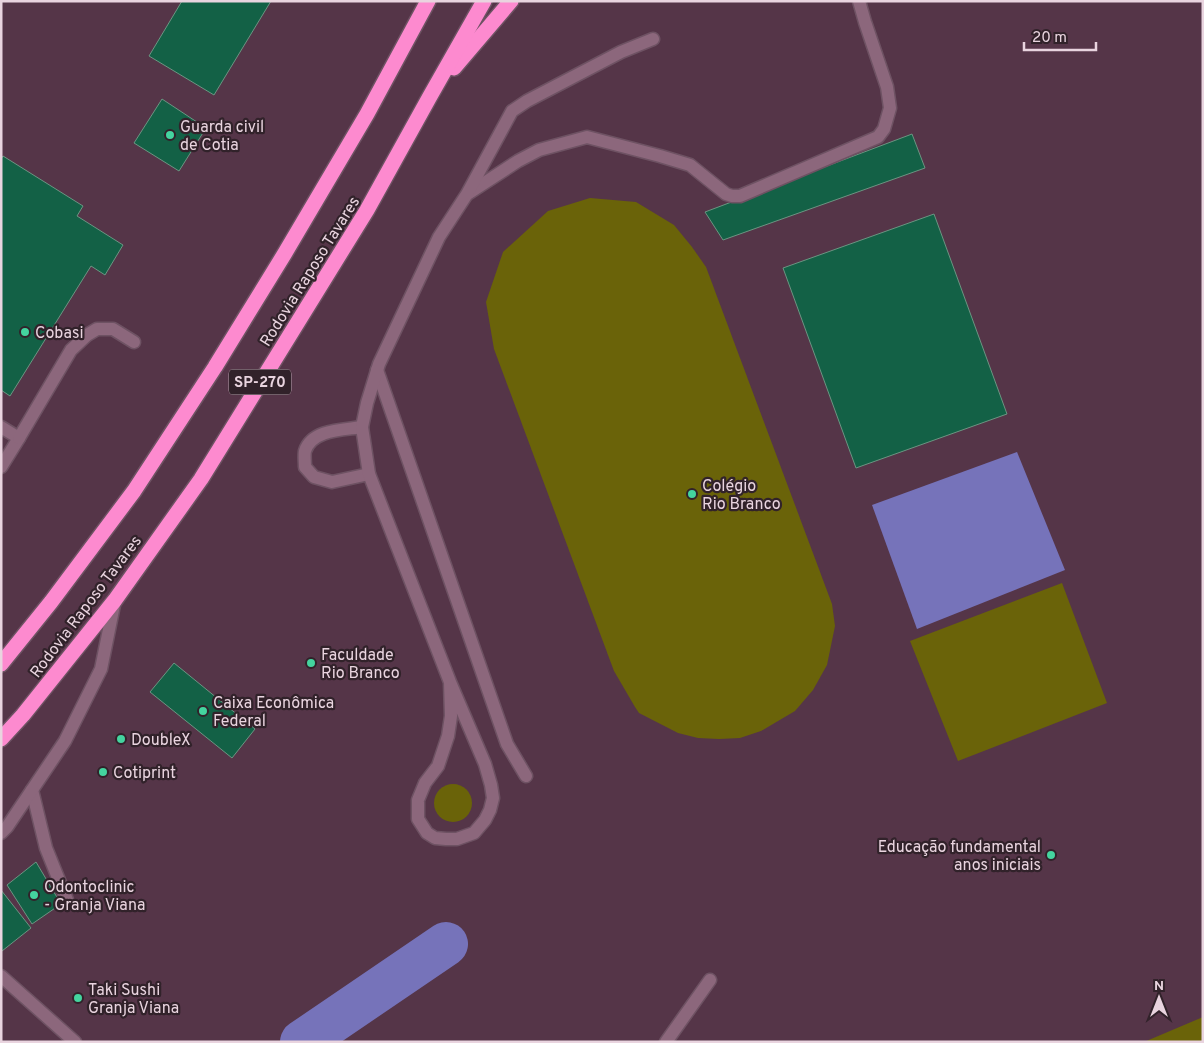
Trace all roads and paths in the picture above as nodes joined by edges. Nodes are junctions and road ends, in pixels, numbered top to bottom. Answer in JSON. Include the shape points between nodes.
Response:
{"nodes":[{"id":1,"x":428,"y":1,"type":"edge"},
{"id":2,"x":484,"y":1,"type":"edge"},
{"id":3,"x":511,"y":1,"type":"edge"},
{"id":4,"x":859,"y":1,"type":"edge"},
{"id":5,"x":653,"y":39,"type":"dead end"},
{"id":6,"x":429,"y":98,"type":"junction"},
{"id":7,"x":466,"y":194,"type":"junction"},
{"id":8,"x":134,"y":342,"type":"dead end"},
{"id":9,"x":377,"y":370,"type":"junction"},
{"id":10,"x":1,"y":427,"type":"edge"},
{"id":11,"x":362,"y":427,"type":"junction"},
{"id":12,"x":19,"y":438,"type":"junction"},
{"id":13,"x":1,"y":466,"type":"edge"},
{"id":14,"x":369,"y":474,"type":"junction"},
{"id":15,"x":115,"y":600,"type":"junction"},
{"id":16,"x":1,"y":664,"type":"edge"},
{"id":17,"x":450,"y":682,"type":"junction"},
{"id":18,"x":1,"y":739,"type":"edge"},
{"id":19,"x":526,"y":776,"type":"dead end"},
{"id":20,"x":32,"y":790,"type":"junction"},
{"id":21,"x":1,"y":832,"type":"edge"},
{"id":22,"x":67,"y":900,"type":"dead end"},
{"id":23,"x":1,"y":976,"type":"edge"},
{"id":24,"x":710,"y":980,"type":"dead end"},
{"id":25,"x":75,"y":1042,"type":"edge"},
{"id":26,"x":666,"y":1042,"type":"edge"}],
"edges":[{"from":1,"to":16,"type":"highway","name":"Rodovia Raposo Tavares","number":"SP-270","via":[[367,114],[215,368],[134,491]]},
{"from":2,"to":6,"type":"highway","name":"Rodovia Raposo Tavares","number":"SP-270"},
{"from":3,"to":6,"type":"highway"},
{"from":4,"to":7,"type":"street","via":[[887,87],[890,108],[884,129],[878,136],[740,196],[726,194],[690,165],[587,137],[539,150]]},
{"from":5,"to":7,"type":"street","via":[[621,52],[512,111]]},
{"from":6,"to":15,"type":"highway","name":"Rodovia Raposo Tavares","number":"SP-270","via":[[367,210],[222,445]]},
{"from":7,"to":9,"type":"street","via":[[439,237]]},
{"from":8,"to":12,"type":"street","via":[[114,329],[98,329],[87,335],[71,350]]},
{"from":9,"to":11,"type":"street"},
{"from":9,"to":19,"type":"street","via":[[507,744]]},
{"from":10,"to":12,"type":"street"},
{"from":11,"to":14,"type":"street"},
{"from":11,"to":14,"type":"street","via":[[320,434],[306,451],[305,467],[314,477],[332,482]]},
{"from":12,"to":13,"type":"street"},
{"from":14,"to":17,"type":"street"},
{"from":15,"to":18,"type":"highway","name":"Rodovia Raposo Tavares","number":"SP-270"},
{"from":15,"to":20,"type":"street","via":[[101,669],[66,741]]},
{"from":17,"to":17,"type":"street","via":[[448,736],[438,766],[424,783],[418,800],[418,819],[435,838],[457,839],[474,833],[485,820],[493,798],[485,764]]},
{"from":20,"to":21,"type":"street"},
{"from":20,"to":22,"type":"street","via":[[46,848]]},
{"from":23,"to":25,"type":"street"},
{"from":24,"to":26,"type":"street"}]}
